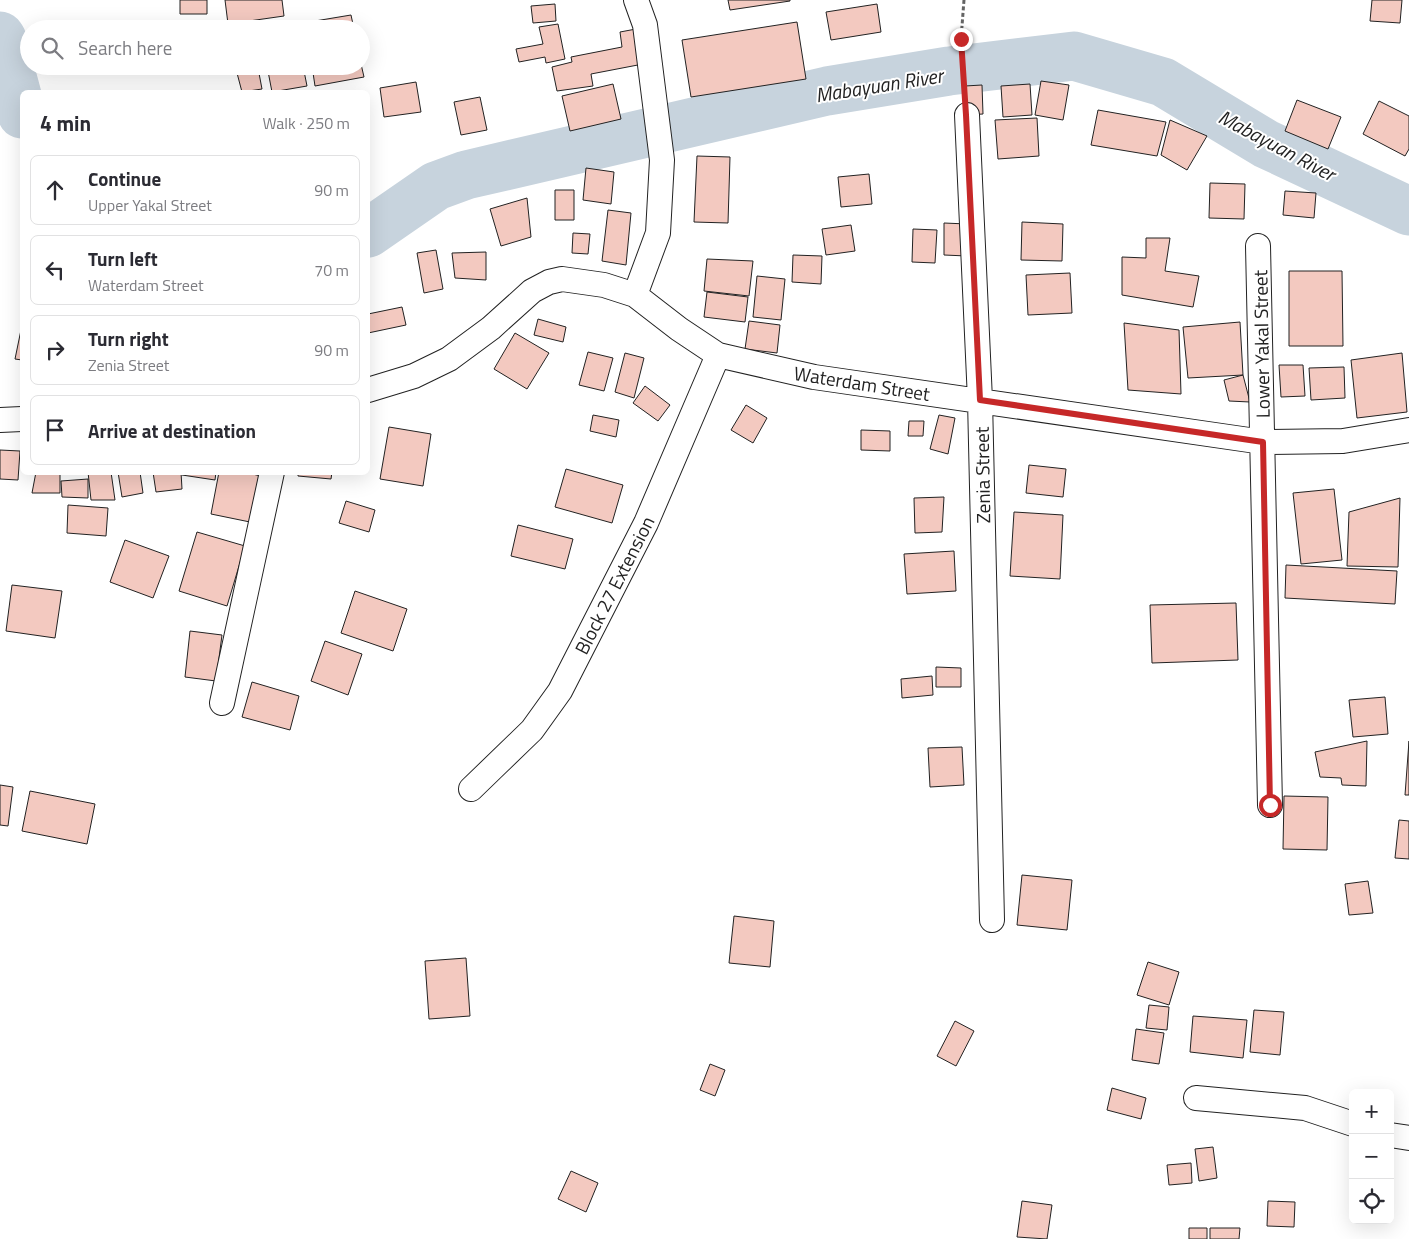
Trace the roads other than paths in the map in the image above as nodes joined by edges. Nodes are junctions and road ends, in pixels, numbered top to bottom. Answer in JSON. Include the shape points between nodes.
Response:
{"nodes":[{"id":1,"x":636,"y":0,"type":"edge"},
{"id":2,"x":966,"y":115,"type":"road end"},
{"id":3,"x":1258,"y":246,"type":"dead end"},
{"id":4,"x":635,"y":295,"type":"junction"},
{"id":5,"x":718,"y":355,"type":"junction"},
{"id":6,"x":370,"y":389,"type":"edge"},
{"id":7,"x":980,"y":400,"type":"junction"},
{"id":8,"x":20,"y":419,"type":"edge"},
{"id":9,"x":0,"y":420,"type":"edge"},
{"id":10,"x":1409,"y":430,"type":"edge"},
{"id":11,"x":1263,"y":442,"type":"junction"},
{"id":12,"x":271,"y":475,"type":"edge"},
{"id":13,"x":222,"y":703,"type":"dead end"},
{"id":14,"x":470,"y":789,"type":"dead end"},
{"id":15,"x":1270,"y":805,"type":"dead end"},
{"id":16,"x":992,"y":920,"type":"dead end"},
{"id":17,"x":1196,"y":1098,"type":"dead end"},
{"id":18,"x":1349,"y":1123,"type":"edge"},
{"id":19,"x":1394,"y":1136,"type":"edge"},
{"id":20,"x":1409,"y":1138,"type":"edge"}],
"edges":[{"from":1,"to":4,"type":"street","via":[[644,25],[662,160],[658,233]]},
{"from":2,"to":7,"type":"street","name":"Zenia Street"},
{"from":3,"to":11,"type":"street","name":"Lower Yakal Street"},
{"from":4,"to":5,"type":"street","name":"Waterdam Street"},
{"from":4,"to":6,"type":"street","name":"Waterdam Street","via":[[604,285],[562,279],[549,282],[532,291],[491,328],[449,358],[414,376]]},
{"from":5,"to":7,"type":"street","name":"Waterdam Street","via":[[814,377]]},
{"from":5,"to":14,"type":"street","name":"Block 27 Extension","via":[[646,523],[560,691],[532,730]]},
{"from":7,"to":11,"type":"street","name":"Waterdam Street"},
{"from":7,"to":16,"type":"street","name":"Zenia Street"},
{"from":8,"to":9,"type":"street"},
{"from":10,"to":11,"type":"street","name":"Waterdam Street","via":[[1343,441]]},
{"from":11,"to":15,"type":"street","name":"Lower Yakal Street"},
{"from":12,"to":13,"type":"street"},
{"from":17,"to":18,"type":"street","via":[[1306,1108]]},
{"from":19,"to":20,"type":"street"}]}
